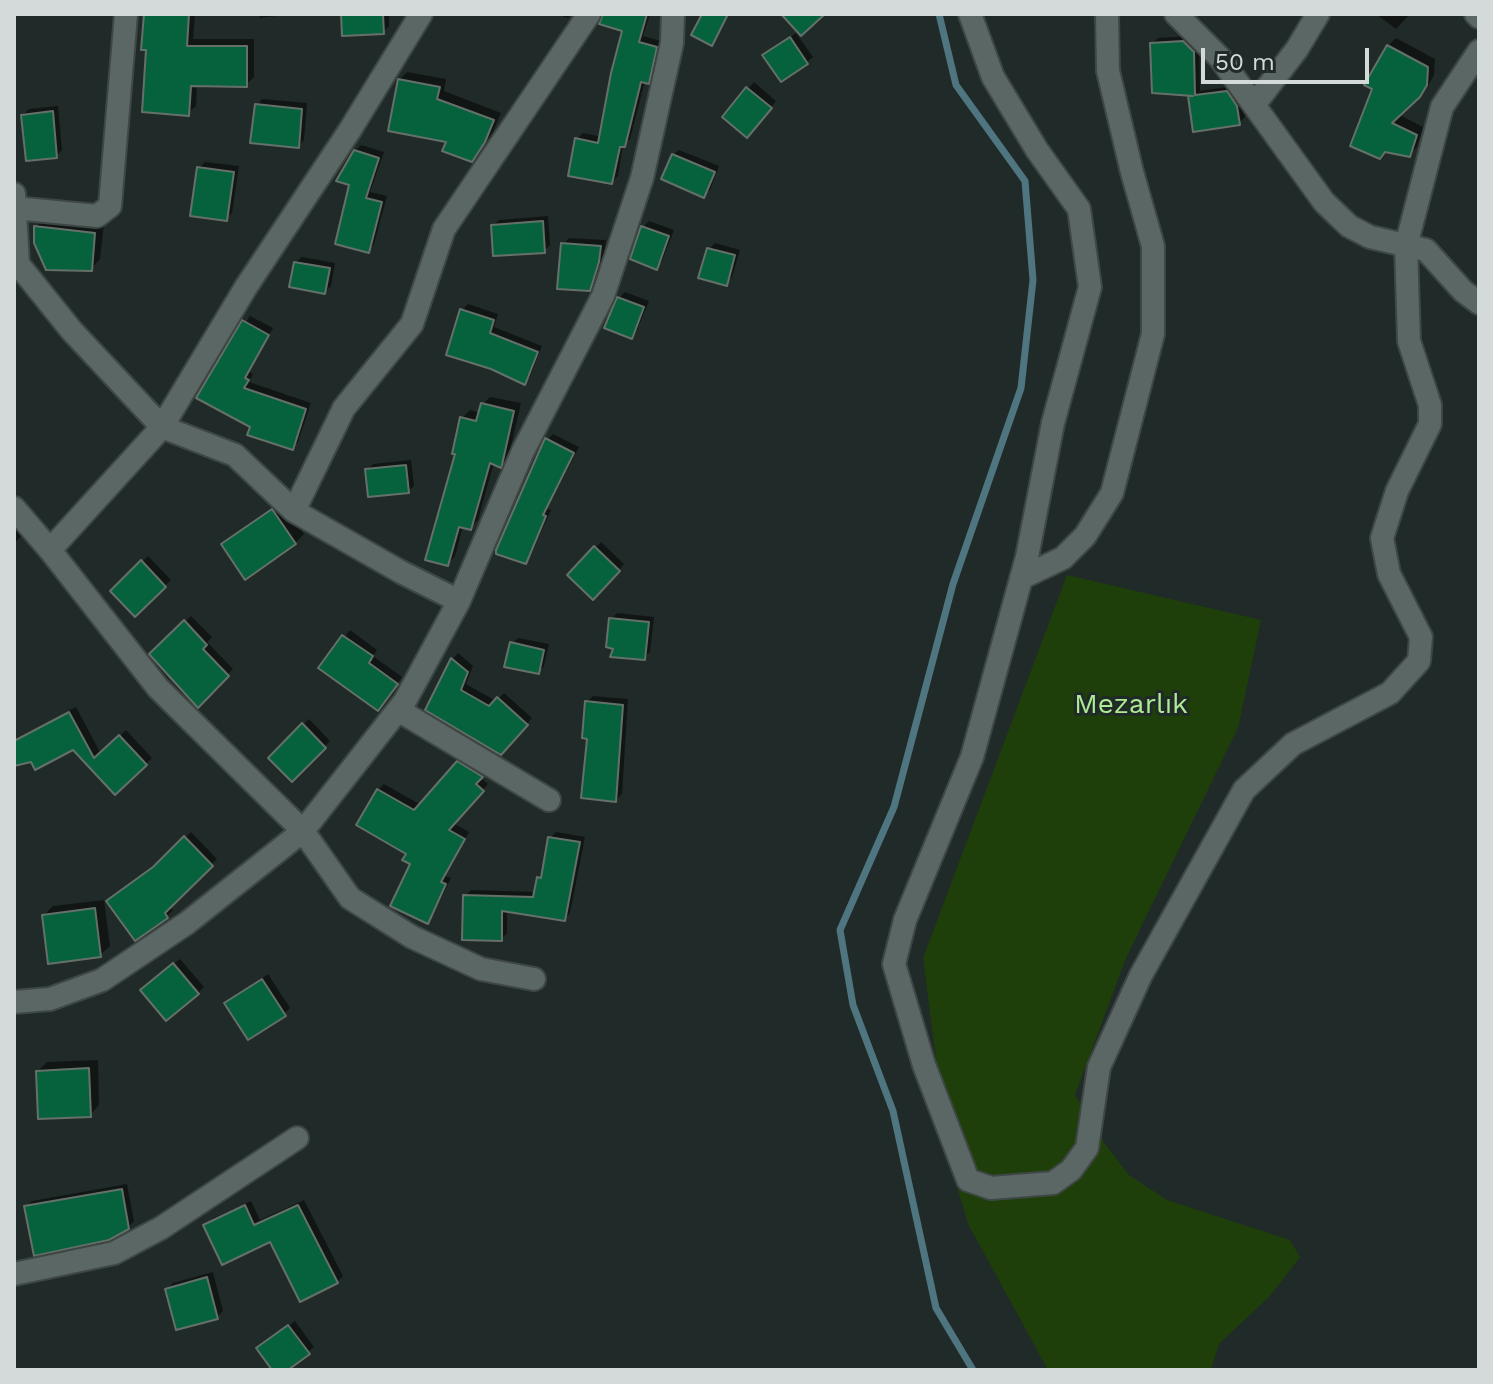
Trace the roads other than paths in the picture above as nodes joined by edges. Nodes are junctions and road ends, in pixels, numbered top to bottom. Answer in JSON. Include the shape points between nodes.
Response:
{"nodes":[{"id":1,"x":126,"y":14,"type":"edge"},
{"id":2,"x":421,"y":14,"type":"edge"},
{"id":3,"x":589,"y":14,"type":"edge"},
{"id":4,"x":673,"y":14,"type":"edge"},
{"id":5,"x":970,"y":14,"type":"edge"},
{"id":6,"x":1107,"y":14,"type":"edge"},
{"id":7,"x":1176,"y":14,"type":"edge"},
{"id":8,"x":1318,"y":14,"type":"edge"},
{"id":9,"x":1479,"y":51,"type":"edge"},
{"id":10,"x":1254,"y":105,"type":"junction"},
{"id":11,"x":15,"y":204,"type":"edge"},
{"id":12,"x":1406,"y":246,"type":"junction"},
{"id":13,"x":1474,"y":290,"type":"edge"},
{"id":14,"x":162,"y":427,"type":"junction"},
{"id":15,"x":14,"y":508,"type":"edge"},
{"id":16,"x":294,"y":511,"type":"junction"},
{"id":17,"x":50,"y":550,"type":"junction"},
{"id":18,"x":1021,"y":578,"type":"junction"},
{"id":19,"x":459,"y":601,"type":"junction"},
{"id":20,"x":398,"y":710,"type":"junction"},
{"id":21,"x":549,"y":800,"type":"dead end"},
{"id":22,"x":303,"y":831,"type":"junction"},
{"id":23,"x":534,"y":979,"type":"dead end"},
{"id":24,"x":14,"y":1002,"type":"edge"},
{"id":25,"x":297,"y":1138,"type":"dead end"},
{"id":26,"x":14,"y":1274,"type":"edge"}],
"edges":[{"from":1,"to":11,"type":"street","via":[[110,206],[97,216]]},
{"from":2,"to":14,"type":"street"},
{"from":3,"to":16,"type":"street","via":[[444,229],[412,324],[344,408]]},
{"from":4,"to":19,"type":"street","via":[[672,43],[642,178],[603,296],[523,451]]},
{"from":5,"to":18,"type":"street","via":[[993,77],[1079,209],[1090,287],[1053,423]]},
{"from":6,"to":18,"type":"street","via":[[1108,71],[1153,246],[1153,334],[1112,493],[1085,536],[1063,558]]},
{"from":7,"to":10,"type":"street","via":[[1220,58]]},
{"from":8,"to":10,"type":"street"},
{"from":9,"to":12,"type":"street","via":[[1442,107]]},
{"from":10,"to":12,"type":"street","via":[[1324,202],[1349,226]]},
{"from":11,"to":14,"type":"street","via":[[18,264]]},
{"from":12,"to":13,"type":"street","via":[[1426,250]]},
{"from":12,"to":18,"type":"street","via":[[1409,341],[1430,405],[1430,424],[1397,491],[1382,538],[1389,574],[1421,637],[1419,661],[1390,693],[1293,744],[1244,790],[1141,975],[1099,1067],[1087,1148],[1053,1183],[991,1188],[968,1180],[924,1065],[894,964],[905,920],[972,757]]},
{"from":14,"to":16,"type":"street","via":[[235,455]]},
{"from":14,"to":17,"type":"street"},
{"from":15,"to":17,"type":"street"},
{"from":16,"to":19,"type":"street"},
{"from":17,"to":22,"type":"street","via":[[158,688]]},
{"from":19,"to":20,"type":"street"},
{"from":20,"to":21,"type":"street"},
{"from":20,"to":22,"type":"street"},
{"from":22,"to":23,"type":"street","via":[[350,898],[412,937],[481,969]]},
{"from":22,"to":24,"type":"street","via":[[187,923],[102,980],[50,999]]},
{"from":25,"to":26,"type":"street","via":[[114,1253]]}]}
